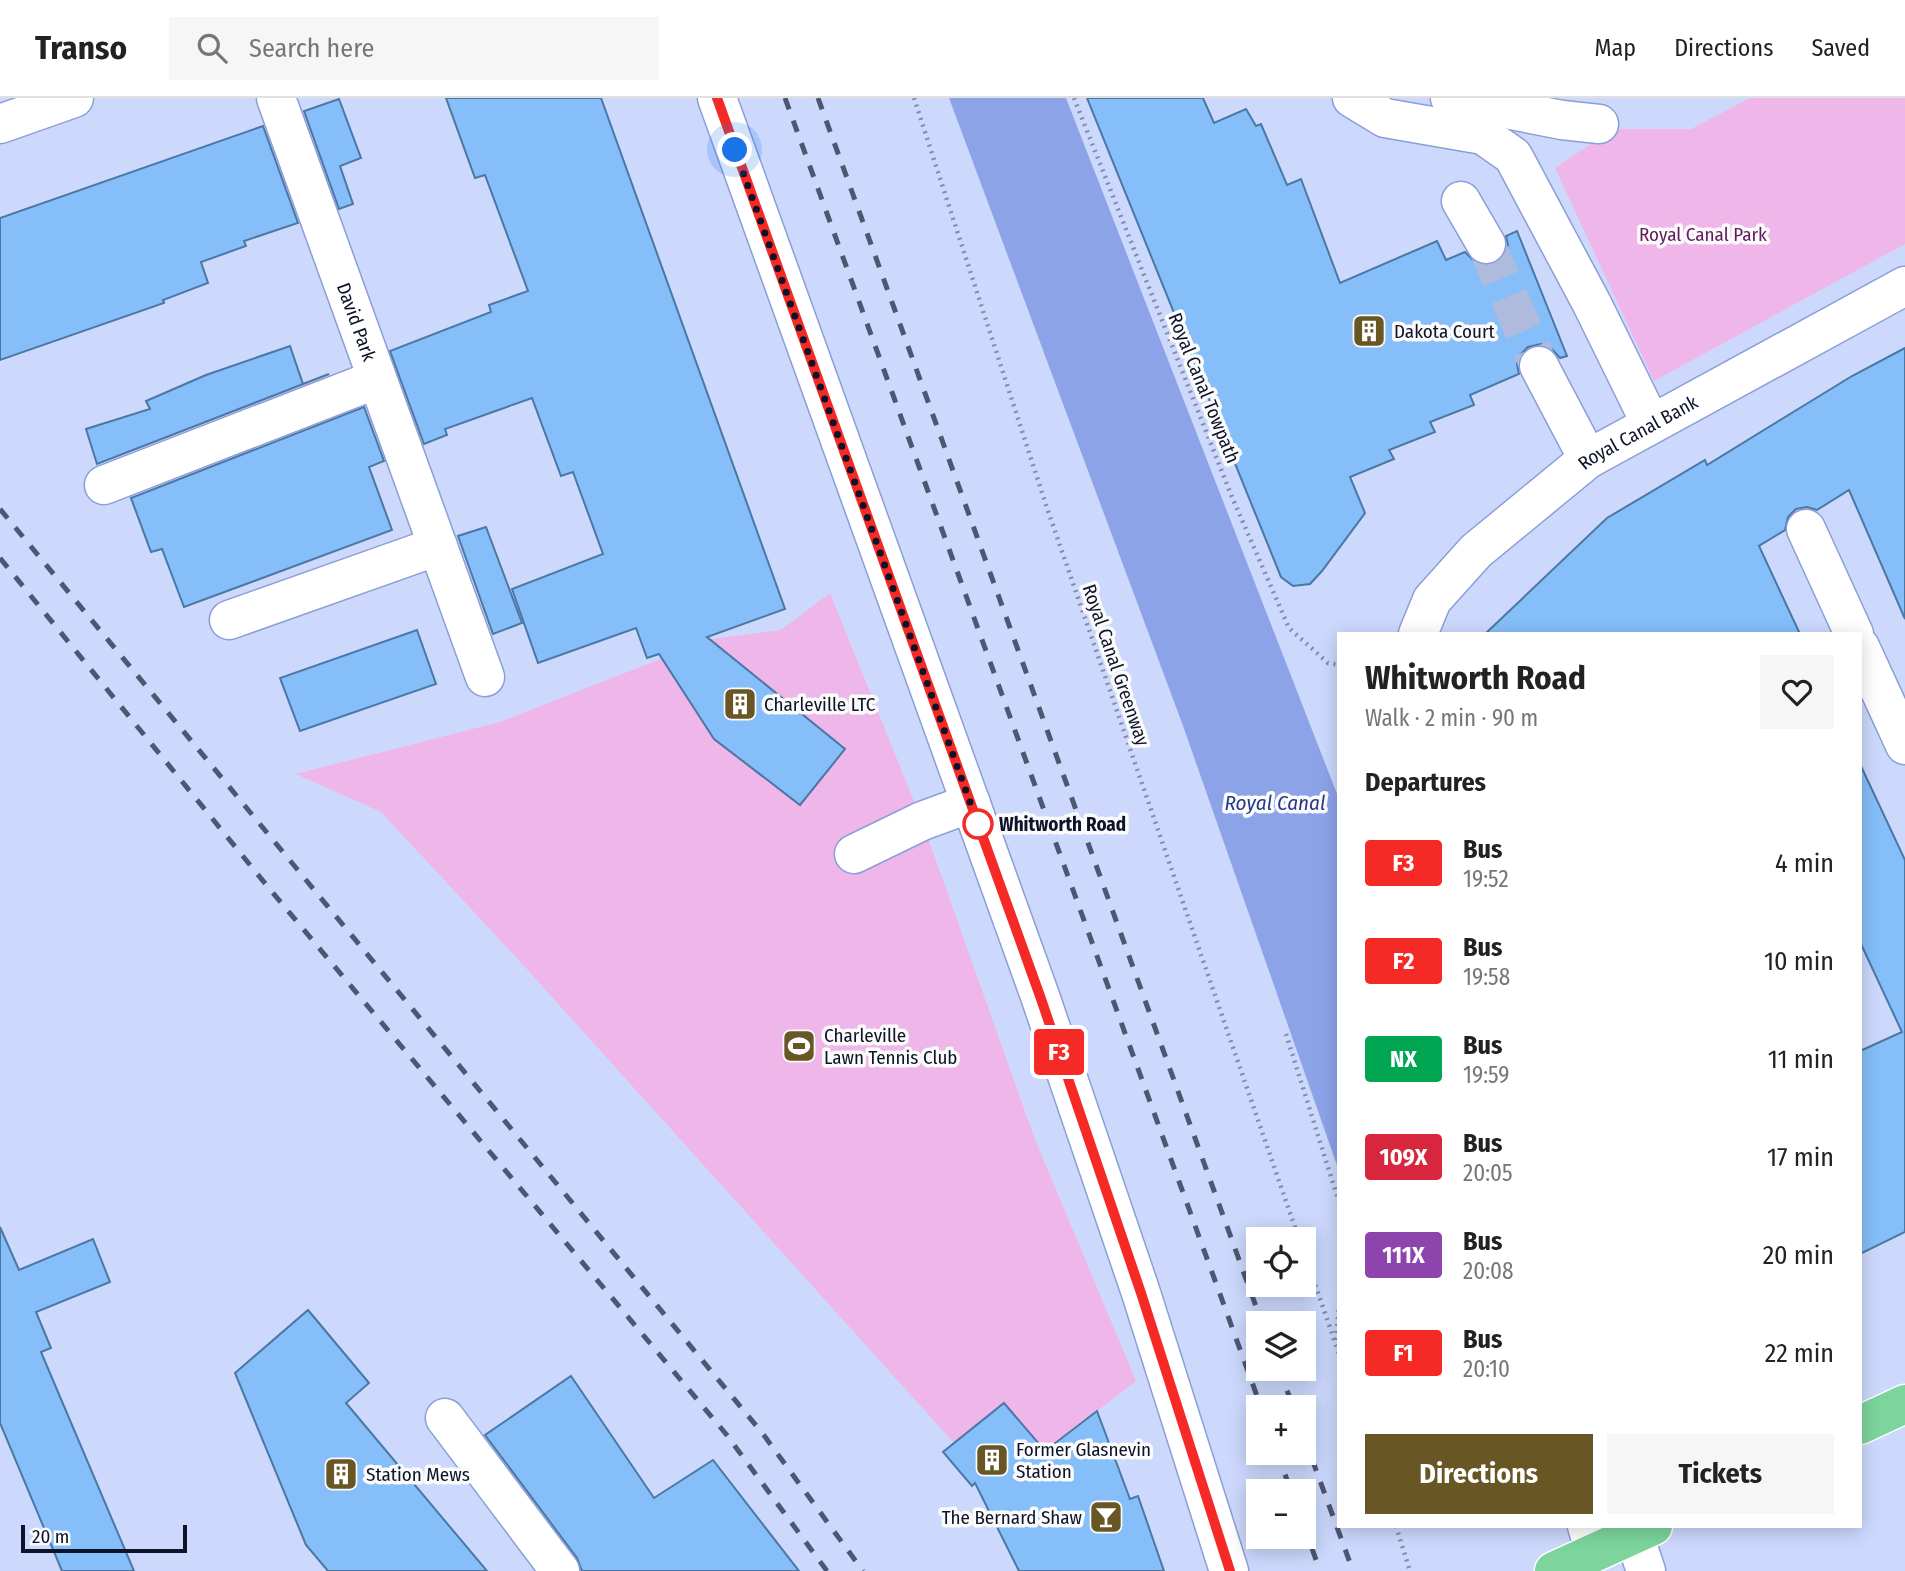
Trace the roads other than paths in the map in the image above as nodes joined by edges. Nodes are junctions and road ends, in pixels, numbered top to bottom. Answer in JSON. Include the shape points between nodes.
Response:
{"nodes":[{"id":1,"x":74,"y":98,"type":"edge"},
{"id":2,"x":276,"y":98,"type":"edge"},
{"id":3,"x":716,"y":98,"type":"edge"},
{"id":4,"x":1352,"y":98,"type":"edge"},
{"id":5,"x":1450,"y":98,"type":"edge"},
{"id":6,"x":0,"y":124,"type":"edge"},
{"id":7,"x":1599,"y":124,"type":"dead end"},
{"id":8,"x":1461,"y":201,"type":"dead end"},
{"id":9,"x":1486,"y":244,"type":"tunnel mouth"},
{"id":10,"x":1905,"y":286,"type":"edge"},
{"id":11,"x":1538,"y":366,"type":"tunnel mouth"},
{"id":12,"x":377,"y":379,"type":"junction"},
{"id":13,"x":1651,"y":424,"type":"junction"},
{"id":14,"x":1588,"y":459,"type":"junction"},
{"id":15,"x":104,"y":485,"type":"dead end"},
{"id":16,"x":1806,"y":529,"type":"dead end"},
{"id":17,"x":438,"y":546,"type":"junction"},
{"id":18,"x":229,"y":620,"type":"dead end"},
{"id":19,"x":1421,"y":632,"type":"edge"},
{"id":20,"x":1853,"y":632,"type":"edge"},
{"id":21,"x":1862,"y":651,"type":"edge"},
{"id":22,"x":485,"y":677,"type":"dead end"},
{"id":23,"x":1905,"y":745,"type":"edge"},
{"id":24,"x":971,"y":803,"type":"junction"},
{"id":25,"x":854,"y":854,"type":"dead end"},
{"id":26,"x":1905,"y":1404,"type":"edge"},
{"id":27,"x":445,"y":1418,"type":"dead end"},
{"id":28,"x":1862,"y":1424,"type":"edge"},
{"id":29,"x":1643,"y":1531,"type":"edge"},
{"id":30,"x":1591,"y":1539,"type":"edge"},
{"id":31,"x":560,"y":1571,"type":"edge"},
{"id":32,"x":1230,"y":1571,"type":"edge"},
{"id":33,"x":1554,"y":1571,"type":"edge"},
{"id":34,"x":1646,"y":1571,"type":"edge"}],
"edges":[{"from":1,"to":6,"type":"street"},
{"from":2,"to":12,"type":"street","name":"David Park"},
{"from":3,"to":24,"type":"street"},
{"from":4,"to":13,"type":"street","via":[[1385,118],[1483,135],[1513,156]]},
{"from":5,"to":7,"type":"street"},
{"from":8,"to":9,"type":"street"},
{"from":10,"to":13,"type":"street","name":"Royal Canal Bank"},
{"from":11,"to":14,"type":"street"},
{"from":12,"to":15,"type":"street"},
{"from":12,"to":17,"type":"street","name":"David Park"},
{"from":13,"to":14,"type":"street","name":"Royal Canal Bank"},
{"from":14,"to":19,"type":"street","name":"Royal Canal Bank","via":[[1476,551],[1433,600]]},
{"from":16,"to":20,"type":"street"},
{"from":17,"to":18,"type":"street"},
{"from":17,"to":22,"type":"street","name":"David Park"},
{"from":21,"to":23,"type":"street"},
{"from":24,"to":25,"type":"street"},
{"from":24,"to":32,"type":"street","via":[[1141,1293]]},
{"from":26,"to":28,"type":"main road"},
{"from":27,"to":31,"type":"street"},
{"from":29,"to":30,"type":"main road"},
{"from":29,"to":34,"type":"street"},
{"from":30,"to":33,"type":"main road"}]}
